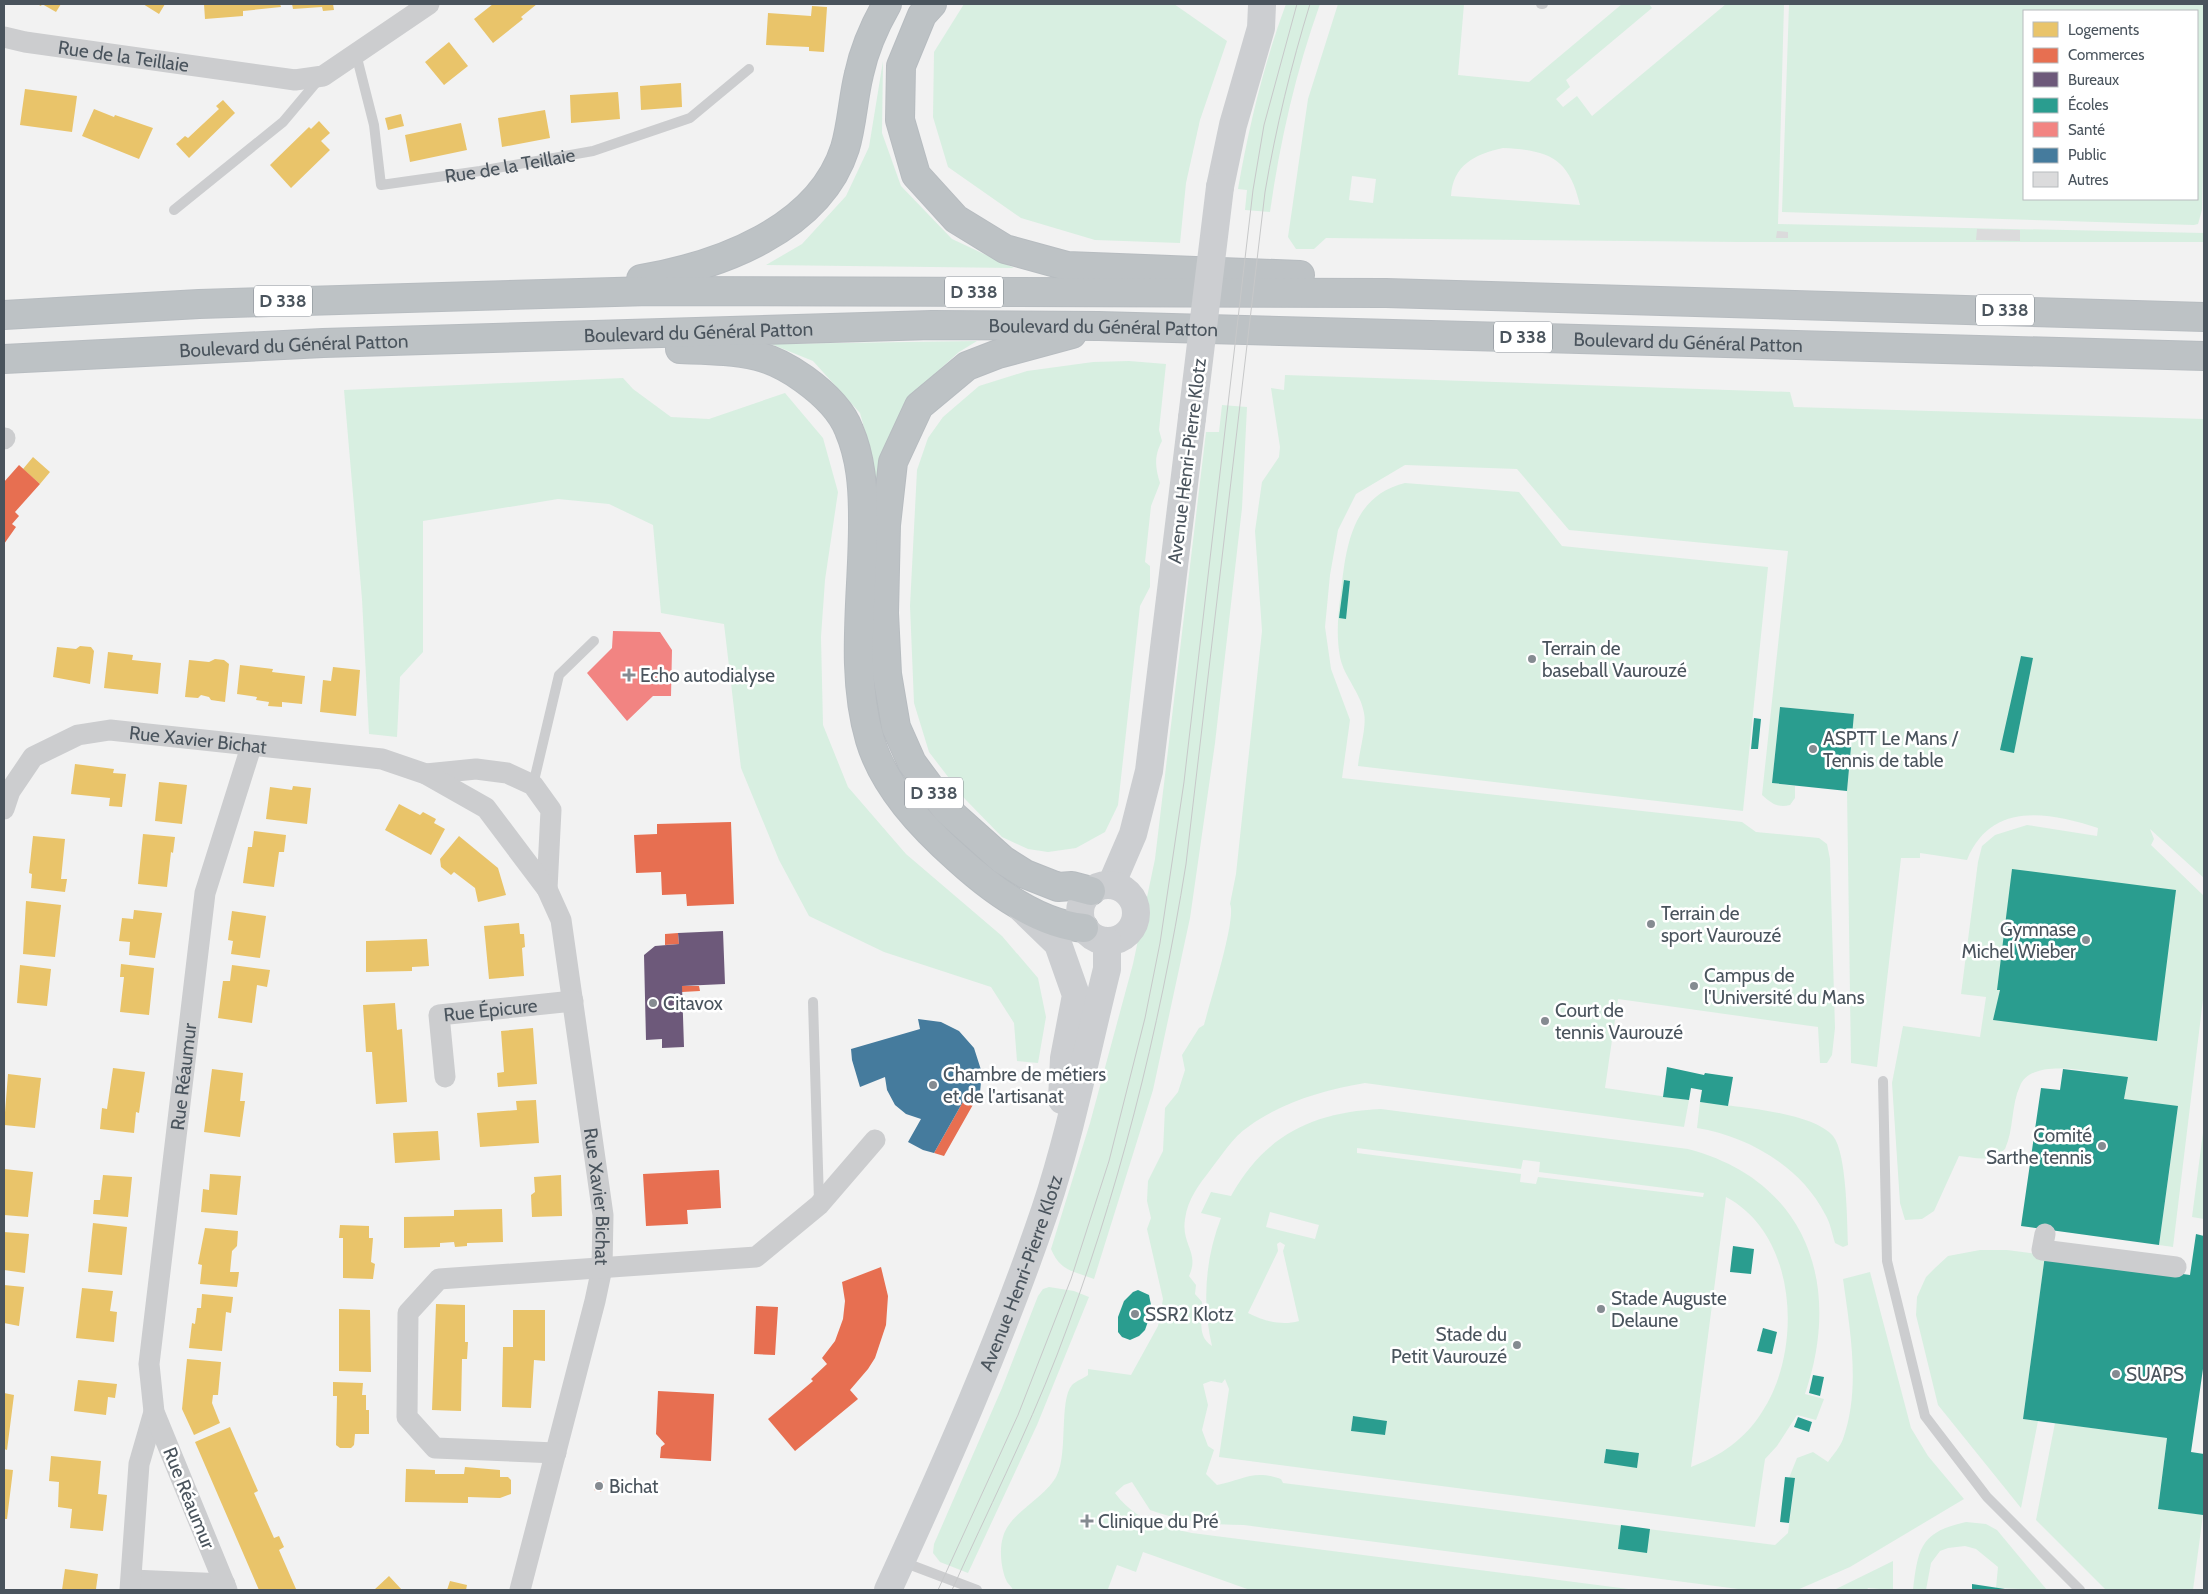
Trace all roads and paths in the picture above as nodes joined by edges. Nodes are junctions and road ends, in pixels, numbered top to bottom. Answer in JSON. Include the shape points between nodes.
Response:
{"nodes":[{"id":1,"x":429,"y":4,"type":"edge"},
{"id":2,"x":887,"y":4,"type":"edge"},
{"id":3,"x":932,"y":4,"type":"edge"},
{"id":4,"x":1260,"y":4,"type":"edge"},
{"id":5,"x":4,"y":36,"type":"edge"},
{"id":6,"x":356,"y":54,"type":"junction"},
{"id":7,"x":749,"y":69,"type":"dead end"},
{"id":8,"x":323,"y":76,"type":"junction"},
{"id":9,"x":174,"y":210,"type":"dead end"},
{"id":10,"x":563,"y":293,"type":"junction"},
{"id":11,"x":1386,"y":293,"type":"junction"},
{"id":12,"x":4,"y":315,"type":"edge"},
{"id":13,"x":2204,"y":317,"type":"edge"},
{"id":14,"x":1099,"y":326,"type":"junction"},
{"id":15,"x":322,"y":343,"type":"junction"},
{"id":16,"x":2204,"y":356,"type":"edge"},
{"id":17,"x":4,"y":359,"type":"edge"},
{"id":18,"x":594,"y":641,"type":"dead end"},
{"id":19,"x":251,"y":746,"type":"junction"},
{"id":20,"x":426,"y":774,"type":"junction"},
{"id":21,"x":533,"y":785,"type":"junction"},
{"id":22,"x":4,"y":809,"type":"edge"},
{"id":23,"x":1101,"y":888,"type":"junction"},
{"id":24,"x":547,"y":889,"type":"junction"},
{"id":25,"x":1010,"y":898,"type":"junction"},
{"id":26,"x":1095,"y":935,"type":"junction"},
{"id":27,"x":573,"y":1001,"type":"junction"},
{"id":28,"x":812,"y":1002,"type":"dead end"},
{"id":29,"x":446,"y":1077,"type":"dead end"},
{"id":30,"x":1882,"y":1081,"type":"dead end"},
{"id":31,"x":875,"y":1140,"type":"dead end"},
{"id":32,"x":1058,"y":1168,"type":"junction"},
{"id":33,"x":819,"y":1205,"type":"junction"},
{"id":34,"x":2051,"y":1247,"type":"dead end"},
{"id":35,"x":2176,"y":1267,"type":"dead end"},
{"id":36,"x":602,"y":1268,"type":"junction"},
{"id":37,"x":154,"y":1412,"type":"junction"},
{"id":38,"x":556,"y":1453,"type":"junction"},
{"id":39,"x":901,"y":1561,"type":"junction"},
{"id":40,"x":131,"y":1585,"type":"edge"},
{"id":41,"x":226,"y":1587,"type":"edge"},
{"id":42,"x":520,"y":1590,"type":"edge"},
{"id":43,"x":888,"y":1590,"type":"edge"},
{"id":44,"x":977,"y":1590,"type":"edge"},
{"id":45,"x":2080,"y":1590,"type":"edge"}],
"edges":[{"from":1,"to":6,"type":"street","name":"Rue de la Teillaie"},
{"from":2,"to":10,"type":"highway","number":"D 338","via":[[876,23],[859,72],[844,149],[828,182],[799,215],[759,243],[670,274]]},
{"from":3,"to":11,"type":"highway","number":"D 338","via":[[922,15],[901,66],[900,120],[916,175],[956,219],[1005,249],[1067,266],[1328,276]]},
{"from":4,"to":23,"type":"street","name":"Avenue Henri-Pierre Klotz","bridge":true,"via":[[1261,28],[1233,125],[1220,187],[1149,770],[1133,834]]},
{"from":5,"to":8,"type":"street","name":"Rue de la Teillaie","via":[[25,42],[267,77],[295,80]]},
{"from":6,"to":7,"type":"lane","name":"Rue de la Teillaie","via":[[374,126],[382,185],[592,151],[690,118]]},
{"from":6,"to":8,"type":"street","name":"Rue de la Teillaie"},
{"from":8,"to":9,"type":"lane","via":[[283,122]]},
{"from":10,"to":11,"type":"highway","name":"Boulevard du Général Patton","number":"D 338","via":[[650,290]]},
{"from":10,"to":12,"type":"highway","name":"Boulevard du Général Patton","number":"D 338","via":[[199,304]]},
{"from":11,"to":13,"type":"highway","name":"Boulevard du Général Patton","number":"D 338"},
{"from":14,"to":15,"type":"highway","name":"Boulevard du Général Patton","number":"D 338","via":[[932,325]]},
{"from":14,"to":16,"type":"highway","name":"Boulevard du Général Patton","number":"D 338"},
{"from":14,"to":23,"type":"highway","number":"D 338","via":[[967,366],[919,406],[892,462],[886,525],[884,613],[887,674],[896,728],[912,763],[946,809],[1003,860],[1025,874],[1058,887]]},
{"from":15,"to":17,"type":"highway","name":"Boulevard du Général Patton","number":"D 338"},
{"from":15,"to":25,"type":"highway","number":"D 338","via":[[380,354],[657,348],[721,351],[758,356],[780,365],[816,388],[835,407],[849,429],[863,484],[860,672],[870,740],[885,775],[918,819],[974,873]]},
{"from":18,"to":21,"type":"lane","via":[[559,674]]},
{"from":19,"to":20,"type":"street","name":"Rue Xavier Bichat","via":[[366,756]]},
{"from":19,"to":22,"type":"street","name":"Rue Xavier Bichat","via":[[110,730],[78,735],[33,757],[10,791]]},
{"from":19,"to":37,"type":"street","name":"Rue Réaumur","via":[[205,893],[149,1364]]},
{"from":20,"to":21,"type":"street","name":"Rue Xavier Bichat","via":[[476,769],[507,773]]},
{"from":20,"to":24,"type":"street","name":"Rue Xavier Bichat","via":[[486,808]]},
{"from":21,"to":24,"type":"street","name":"Rue Xavier Bichat","via":[[551,810]]},
{"from":23,"to":26,"type":"street","name":"Avenue Henri-Pierre Klotz","via":[[1081,905],[1080,917]]},
{"from":23,"to":26,"type":"street","via":[[1122,889],[1132,898],[1136,918],[1128,933],[1115,941]]},
{"from":24,"to":27,"type":"street","name":"Rue Xavier Bichat","via":[[561,920]]},
{"from":25,"to":26,"type":"highway","via":[[1052,920]]},
{"from":25,"to":32,"type":"street","via":[[1058,944],[1076,995],[1064,1058]]},
{"from":26,"to":32,"type":"street","name":"Avenue Henri-Pierre Klotz","via":[[1107,969]]},
{"from":27,"to":29,"type":"street","name":"Rue Épicure","via":[[439,1015]]},
{"from":27,"to":36,"type":"street","name":"Rue Xavier Bichat","via":[[603,1215]]},
{"from":28,"to":33,"type":"lane"},
{"from":30,"to":45,"type":"lane","via":[[1887,1260],[1925,1416],[1987,1497]]},
{"from":31,"to":33,"type":"street"},
{"from":32,"to":39,"type":"street","name":"Avenue Henri-Pierre Klotz","via":[[985,1369],[955,1444]]},
{"from":33,"to":36,"type":"street","via":[[756,1257]]},
{"from":34,"to":35,"type":"street"},
{"from":36,"to":38,"type":"street","name":"Rue Xavier Bichat"},
{"from":36,"to":38,"type":"street","via":[[439,1278],[408,1313],[407,1417],[435,1448]]},
{"from":37,"to":40,"type":"street","name":"Rue Réaumur","via":[[139,1464]]},
{"from":37,"to":41,"type":"street","name":"Rue Réaumur"},
{"from":38,"to":42,"type":"street","name":"Rue Xavier Bichat"},
{"from":39,"to":43,"type":"street","name":"Avenue Henri-Pierre Klotz"},
{"from":39,"to":44,"type":"lane"},
{"from":40,"to":41,"type":"street","name":"Rue Réaumur"}]}
